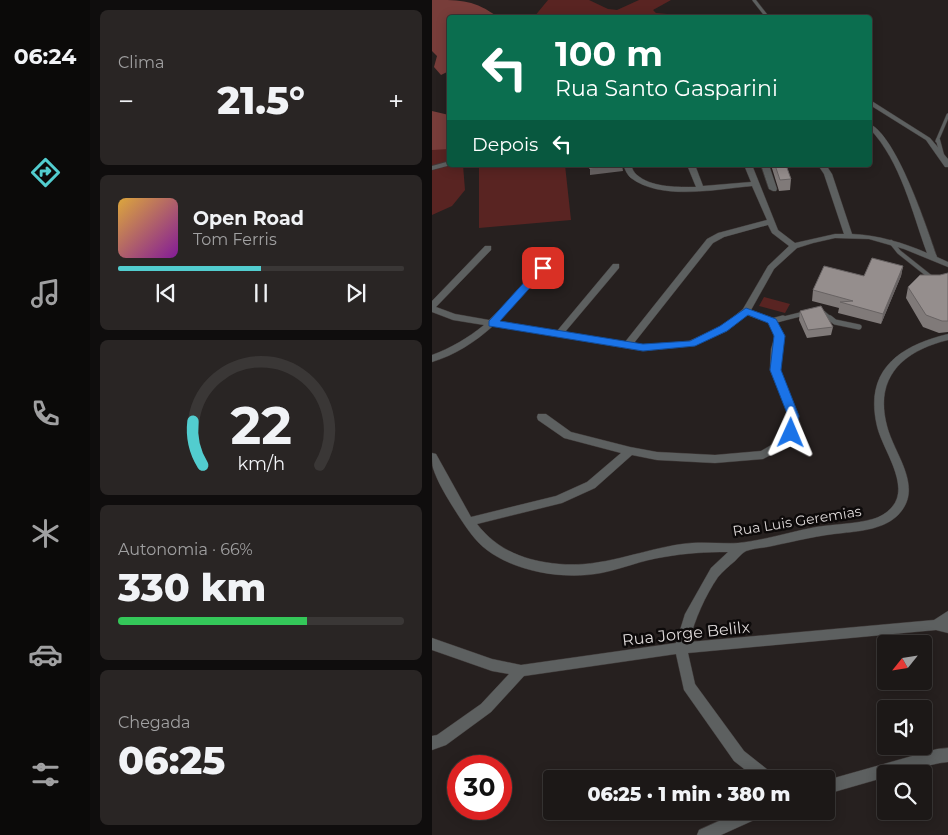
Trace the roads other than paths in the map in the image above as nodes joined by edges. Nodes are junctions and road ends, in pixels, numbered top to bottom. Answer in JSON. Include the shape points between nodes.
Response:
{"nodes":[{"id":1,"x":754,"y":0,"type":"edge"},
{"id":2,"x":766,"y":15,"type":"edge"},
{"id":3,"x":872,"y":103,"type":"edge"},
{"id":4,"x":948,"y":115,"type":"edge"},
{"id":5,"x":872,"y":128,"type":"edge"},
{"id":6,"x":942,"y":156,"type":"junction"},
{"id":7,"x":447,"y":163,"type":"edge"},
{"id":8,"x":948,"y":165,"type":"edge"},
{"id":9,"x":628,"y":167,"type":"edge"},
{"id":10,"x":692,"y":167,"type":"edge"},
{"id":11,"x":749,"y":167,"type":"edge"},
{"id":12,"x":766,"y":167,"type":"edge"},
{"id":13,"x":823,"y":167,"type":"edge"},
{"id":14,"x":432,"y":168,"type":"edge"},
{"id":15,"x":755,"y":184,"type":"junction"},
{"id":16,"x":700,"y":188,"type":"junction"},
{"id":17,"x":773,"y":189,"type":"dead end"},
{"id":18,"x":770,"y":222,"type":"junction"},
{"id":19,"x":849,"y":236,"type":"junction"},
{"id":20,"x":890,"y":242,"type":"junction"},
{"id":21,"x":794,"y":246,"type":"junction"},
{"id":22,"x":488,"y":248,"type":"dead end"},
{"id":23,"x":555,"y":255,"type":"dead end"},
{"id":24,"x":933,"y":257,"type":"junction"},
{"id":25,"x":948,"y":265,"type":"edge"},
{"id":26,"x":616,"y":266,"type":"dead end"},
{"id":27,"x":936,"y":283,"type":"edge"},
{"id":28,"x":432,"y":308,"type":"edge"},
{"id":29,"x":746,"y":311,"type":"junction"},
{"id":30,"x":772,"y":321,"type":"junction"},
{"id":31,"x":492,"y":323,"type":"junction"},
{"id":32,"x":859,"y":327,"type":"dead end"},
{"id":33,"x":559,"y":334,"type":"junction"},
{"id":34,"x":948,"y":337,"type":"edge"},
{"id":35,"x":628,"y":345,"type":"junction"},
{"id":36,"x":432,"y":359,"type":"edge"},
{"id":37,"x":542,"y":417,"type":"dead end"},
{"id":38,"x":630,"y":451,"type":"junction"},
{"id":39,"x":432,"y":457,"type":"edge"},
{"id":40,"x":468,"y":522,"type":"junction"},
{"id":41,"x":742,"y":547,"type":"junction"},
{"id":42,"x":948,"y":616,"type":"edge"},
{"id":43,"x":942,"y":627,"type":"edge"},
{"id":44,"x":432,"y":644,"type":"edge"},
{"id":45,"x":681,"y":648,"type":"junction"},
{"id":46,"x":521,"y":671,"type":"junction"},
{"id":47,"x":432,"y":743,"type":"edge"},
{"id":48,"x":948,"y":755,"type":"edge"},
{"id":49,"x":757,"y":770,"type":"edge"},
{"id":50,"x":835,"y":785,"type":"edge"},
{"id":51,"x":738,"y":820,"type":"edge"},
{"id":52,"x":704,"y":835,"type":"edge"}],
"edges":[{"from":1,"to":2,"type":"lane"},
{"from":3,"to":6,"type":"street","via":[[928,139]]},
{"from":4,"to":6,"type":"lane","via":[[937,142]]},
{"from":5,"to":24,"type":"street","via":[[894,161]]},
{"from":6,"to":8,"type":"street"},
{"from":7,"to":14,"type":"street"},
{"from":9,"to":16,"type":"street","via":[[632,176],[646,184],[664,188]]},
{"from":10,"to":16,"type":"street"},
{"from":11,"to":15,"type":"street"},
{"from":12,"to":17,"type":"street"},
{"from":13,"to":19,"type":"street"},
{"from":15,"to":16,"type":"street"},
{"from":15,"to":18,"type":"street"},
{"from":18,"to":21,"type":"street","via":[[775,231]]},
{"from":18,"to":35,"type":"street","via":[[710,241]]},
{"from":19,"to":20,"type":"street"},
{"from":19,"to":21,"type":"street","via":[[835,236]]},
{"from":20,"to":24,"type":"street"},
{"from":20,"to":27,"type":"lane","via":[[895,250],[917,264]]},
{"from":21,"to":29,"type":"street","via":[[771,268]]},
{"from":22,"to":28,"type":"street"},
{"from":23,"to":31,"type":"street"},
{"from":24,"to":25,"type":"street"},
{"from":26,"to":33,"type":"street"},
{"from":28,"to":31,"type":"street","via":[[453,317]]},
{"from":29,"to":30,"type":"street"},
{"from":29,"to":35,"type":"street","via":[[724,329],[691,344],[643,348]]},
{"from":30,"to":32,"type":"lane","via":[[816,311],[823,312],[835,322]]},
{"from":30,"to":38,"type":"street","via":[[780,336],[775,370],[794,416],[791,433],[782,444],[763,455],[714,459]]},
{"from":31,"to":33,"type":"street"},
{"from":31,"to":36,"type":"street","via":[[452,353]]},
{"from":33,"to":35,"type":"street"},
{"from":34,"to":41,"type":"street","name":"Rua Luis Geremias","via":[[914,347],[897,358],[884,375],[880,402],[882,425],[904,488],[901,503],[894,512],[878,523],[795,534]]},
{"from":37,"to":38,"type":"street","via":[[568,435]]},
{"from":38,"to":40,"type":"street","via":[[590,485],[558,500]]},
{"from":39,"to":40,"type":"street","name":"Rua Luis Geremias"},
{"from":40,"to":41,"type":"street","name":"Rua Luis Geremias","via":[[502,554],[541,566],[581,570],[670,551]]},
{"from":41,"to":45,"type":"street","via":[[714,572],[689,618]]},
{"from":42,"to":43,"type":"street"},
{"from":43,"to":45,"type":"street","name":"Rua Jorge Belilx"},
{"from":44,"to":46,"type":"street","name":"Rua Jorge Belilx","via":[[492,665]]},
{"from":45,"to":46,"type":"street","name":"Rua Jorge Belilx"},
{"from":45,"to":49,"type":"street","via":[[689,686],[739,756]]},
{"from":46,"to":47,"type":"street","via":[[486,708]]},
{"from":48,"to":50,"type":"street"},
{"from":51,"to":52,"type":"street"}]}
